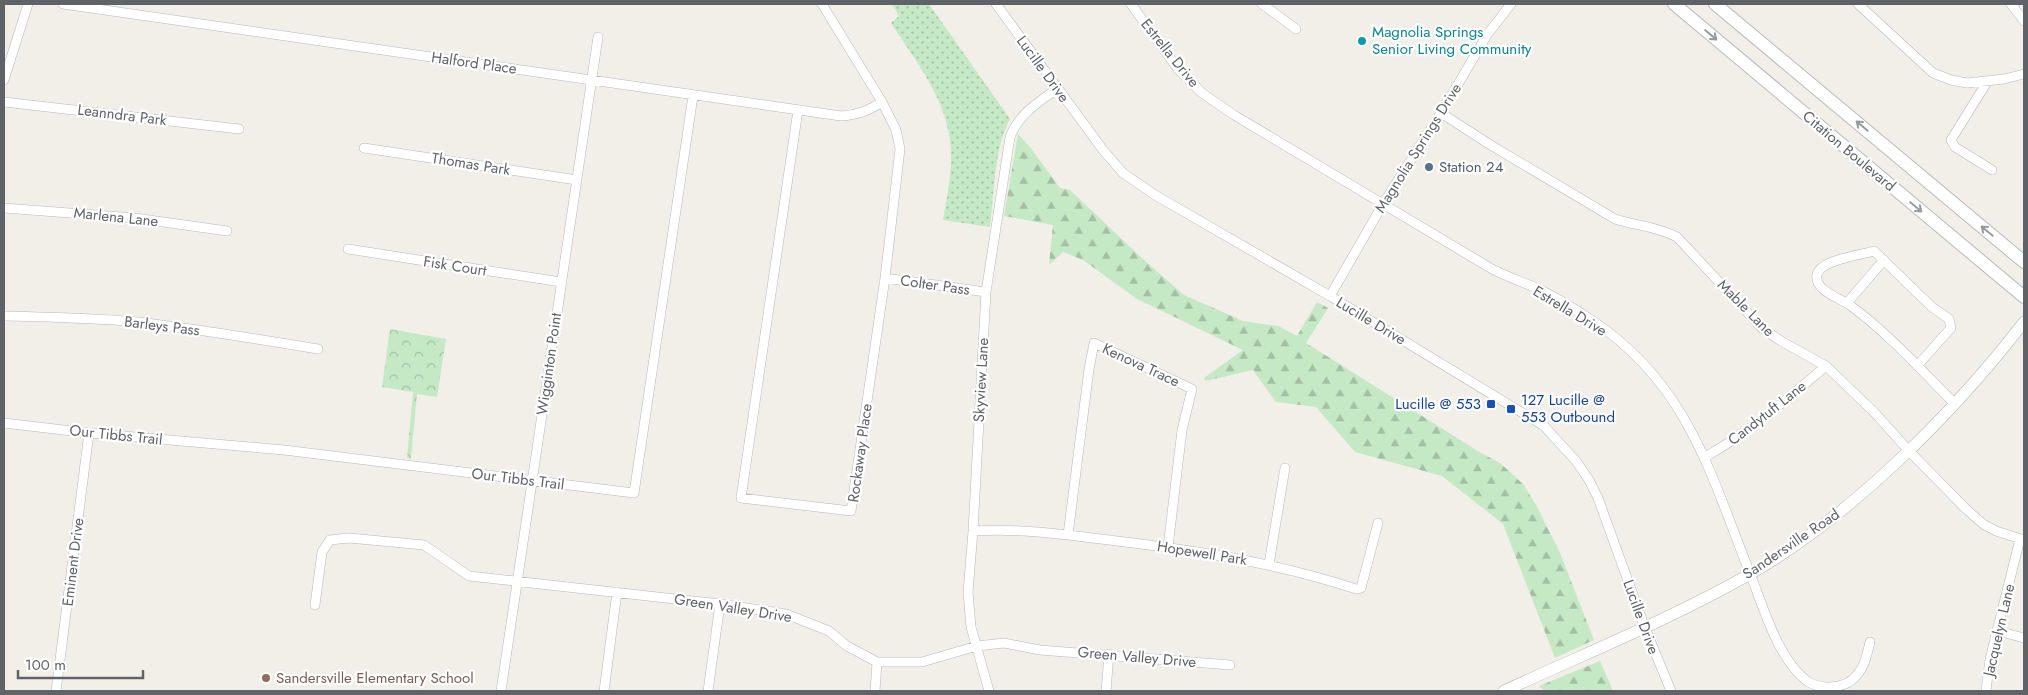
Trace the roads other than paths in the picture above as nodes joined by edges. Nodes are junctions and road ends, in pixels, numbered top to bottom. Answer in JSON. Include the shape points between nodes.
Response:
{"nodes":[{"id":1,"x":28,"y":4,"type":"edge"},
{"id":2,"x":63,"y":4,"type":"edge"},
{"id":3,"x":822,"y":4,"type":"edge"},
{"id":4,"x":996,"y":4,"type":"edge"},
{"id":5,"x":1131,"y":4,"type":"edge"},
{"id":6,"x":1262,"y":4,"type":"edge"},
{"id":7,"x":1511,"y":4,"type":"edge"},
{"id":8,"x":1674,"y":4,"type":"edge"},
{"id":9,"x":1715,"y":4,"type":"edge"},
{"id":10,"x":1858,"y":4,"type":"edge"},
{"id":11,"x":2011,"y":4,"type":"edge"},
{"id":12,"x":2024,"y":21,"type":"edge"},
{"id":13,"x":1296,"y":29,"type":"dead end"},
{"id":14,"x":598,"y":37,"type":"dead end"},
{"id":15,"x":2024,"y":74,"type":"edge"},
{"id":16,"x":592,"y":79,"type":"junction"},
{"id":17,"x":4,"y":80,"type":"edge"},
{"id":18,"x":1987,"y":82,"type":"junction"},
{"id":19,"x":1057,"y":89,"type":"junction"},
{"id":20,"x":693,"y":96,"type":"junction"},
{"id":21,"x":4,"y":102,"type":"edge"},
{"id":22,"x":882,"y":102,"type":"junction"},
{"id":23,"x":798,"y":110,"type":"junction"},
{"id":24,"x":1441,"y":113,"type":"junction"},
{"id":25,"x":239,"y":129,"type":"dead end"},
{"id":26,"x":364,"y":148,"type":"dead end"},
{"id":27,"x":1992,"y":170,"type":"dead end"},
{"id":28,"x":577,"y":180,"type":"junction"},
{"id":29,"x":1383,"y":204,"type":"junction"},
{"id":30,"x":4,"y":208,"type":"edge"},
{"id":31,"x":227,"y":231,"type":"dead end"},
{"id":32,"x":348,"y":249,"type":"dead end"},
{"id":33,"x":1884,"y":260,"type":"junction"},
{"id":34,"x":2024,"y":262,"type":"edge"},
{"id":35,"x":885,"y":278,"type":"junction"},
{"id":36,"x":562,"y":282,"type":"junction"},
{"id":37,"x":986,"y":292,"type":"junction"},
{"id":38,"x":1330,"y":296,"type":"junction"},
{"id":39,"x":2024,"y":298,"type":"edge"},
{"id":40,"x":1848,"y":303,"type":"junction"},
{"id":41,"x":4,"y":316,"type":"edge"},
{"id":42,"x":2024,"y":322,"type":"edge"},
{"id":43,"x":318,"y":349,"type":"dead end"},
{"id":44,"x":1826,"y":366,"type":"junction"},
{"id":45,"x":1917,"y":366,"type":"junction"},
{"id":46,"x":1954,"y":404,"type":"junction"},
{"id":47,"x":4,"y":422,"type":"edge"},
{"id":48,"x":89,"y":433,"type":"junction"},
{"id":49,"x":1908,"y":450,"type":"junction"},
{"id":50,"x":1705,"y":457,"type":"junction"},
{"id":51,"x":1286,"y":468,"type":"dead end"},
{"id":52,"x":532,"y":481,"type":"junction"},
{"id":53,"x":1378,"y":523,"type":"dead end"},
{"id":54,"x":973,"y":531,"type":"junction"},
{"id":55,"x":1068,"y":535,"type":"junction"},
{"id":56,"x":2022,"y":540,"type":"edge"},
{"id":57,"x":1168,"y":547,"type":"junction"},
{"id":58,"x":1269,"y":564,"type":"junction"},
{"id":59,"x":1750,"y":574,"type":"junction"},
{"id":60,"x":517,"y":581,"type":"junction"},
{"id":61,"x":617,"y":592,"type":"junction"},
{"id":62,"x":720,"y":604,"type":"junction"},
{"id":63,"x":315,"y":606,"type":"dead end"},
{"id":64,"x":1645,"y":628,"type":"junction"},
{"id":65,"x":1998,"y":631,"type":"junction"},
{"id":66,"x":2024,"y":638,"type":"edge"},
{"id":67,"x":1870,"y":642,"type":"dead end"},
{"id":68,"x":977,"y":646,"type":"junction"},
{"id":69,"x":1109,"y":654,"type":"junction"},
{"id":70,"x":877,"y":662,"type":"junction"},
{"id":71,"x":1230,"y":665,"type":"dead end"},
{"id":72,"x":56,"y":691,"type":"edge"},
{"id":73,"x":501,"y":691,"type":"edge"},
{"id":74,"x":604,"y":691,"type":"edge"},
{"id":75,"x":708,"y":691,"type":"edge"},
{"id":76,"x":875,"y":691,"type":"edge"},
{"id":77,"x":989,"y":691,"type":"edge"},
{"id":78,"x":1106,"y":691,"type":"edge"},
{"id":79,"x":1504,"y":691,"type":"edge"},
{"id":80,"x":1671,"y":691,"type":"edge"},
{"id":81,"x":1986,"y":691,"type":"edge"}],
"edges":[{"from":1,"to":17,"type":"street"},
{"from":2,"to":16,"type":"street","name":"Halford Place"},
{"from":3,"to":22,"type":"street","name":"Rockaway Place"},
{"from":4,"to":19,"type":"street","name":"Lucille Drive"},
{"from":5,"to":29,"type":"street","name":"Estrella Drive","via":[[1178,68],[1202,93]]},
{"from":6,"to":13,"type":"street"},
{"from":7,"to":24,"type":"street","name":"Magnolia Springs Drive","via":[[1487,35]]},
{"from":8,"to":39,"type":"main road","name":"Citation Boulevard","one_way":true},
{"from":34,"to":9,"type":"main road","name":"Citation Boulevard","one_way":true},
{"from":10,"to":18,"type":"street","via":[[1933,73],[1966,83]]},
{"from":11,"to":12,"type":"street"},
{"from":14,"to":16,"type":"street","name":"Wigginton Point"},
{"from":15,"to":18,"type":"street"},
{"from":16,"to":20,"type":"street","name":"Halford Place"},
{"from":16,"to":28,"type":"street","name":"Wigginton Point"},
{"from":18,"to":27,"type":"street","via":[[1951,140]]},
{"from":19,"to":37,"type":"street","name":"Skyview Lane","via":[[1025,112],[1010,137]]},
{"from":19,"to":38,"type":"street","name":"Lucille Drive","via":[[1123,173],[1155,195]]},
{"from":20,"to":23,"type":"street","name":"Halford Place"},
{"from":20,"to":52,"type":"street","name":"Our Tibbs Trail","via":[[634,492]]},
{"from":21,"to":25,"type":"street","name":"Leanndra Park"},
{"from":22,"to":23,"type":"street","name":"Halford Place","via":[[857,115]]},
{"from":22,"to":35,"type":"street","name":"Rockaway Place","via":[[896,130],[900,150]]},
{"from":23,"to":35,"type":"street","name":"Rockaway Place","via":[[741,498],[851,511]]},
{"from":24,"to":29,"type":"street","name":"Magnolia Springs Drive"},
{"from":24,"to":44,"type":"street","name":"Mable Lane","via":[[1615,219],[1663,230],[1678,237],[1762,328]]},
{"from":26,"to":28,"type":"street","name":"Thomas Park"},
{"from":28,"to":36,"type":"street","name":"Wigginton Point"},
{"from":29,"to":38,"type":"street","name":"Magnolia Springs Drive"},
{"from":29,"to":50,"type":"street","name":"Estrella Drive","via":[[1492,269],[1541,291],[1593,321],[1619,341],[1659,381],[1685,418]]},
{"from":30,"to":31,"type":"street","name":"Marlena Lane","via":[[135,218]]},
{"from":32,"to":36,"type":"street","name":"Fisk Court"},
{"from":33,"to":40,"type":"street"},
{"from":33,"to":40,"type":"street","via":[[1874,252],[1822,266],[1816,281],[1822,289]]},
{"from":33,"to":45,"type":"street","via":[[1932,307],[1949,319],[1951,328]]},
{"from":35,"to":37,"type":"street","name":"Colter Pass"},
{"from":36,"to":52,"type":"street","name":"Wigginton Point"},
{"from":37,"to":54,"type":"street","name":"Skyview Lane"},
{"from":38,"to":64,"type":"street","name":"Lucille Drive","via":[[1520,410],[1544,426],[1561,443],[1589,480],[1598,498]]},
{"from":40,"to":45,"type":"street"},
{"from":41,"to":43,"type":"street","name":"Barleys Pass","via":[[137,322]]},
{"from":42,"to":46,"type":"street","name":"Sandersville Road"},
{"from":44,"to":49,"type":"street","name":"Mable Lane"},
{"from":44,"to":50,"type":"street","name":"Candytuft Lane","via":[[1762,420]]},
{"from":45,"to":46,"type":"street"},
{"from":46,"to":49,"type":"street","name":"Sandersville Road"},
{"from":47,"to":48,"type":"street","name":"Our Tibbs Trail"},
{"from":48,"to":52,"type":"street","name":"Our Tibbs Trail","via":[[293,451]]},
{"from":48,"to":72,"type":"street","name":"Eminent Drive"},
{"from":49,"to":56,"type":"street","name":"Mable Lane","via":[[1983,524]]},
{"from":49,"to":59,"type":"street","name":"Sandersville Road","via":[[1836,515]]},
{"from":50,"to":59,"type":"street","name":"Estrella Drive"},
{"from":51,"to":58,"type":"street"},
{"from":52,"to":60,"type":"street","name":"Wigginton Point"},
{"from":53,"to":58,"type":"street","name":"Hopewell Park","via":[[1361,588]]},
{"from":54,"to":55,"type":"street","name":"Hopewell Park"},
{"from":54,"to":68,"type":"street","name":"Skyview Lane","via":[[968,592],[971,627]]},
{"from":55,"to":57,"type":"street","name":"Hopewell Park"},
{"from":55,"to":57,"type":"street","name":"Kenova Trace","via":[[1094,343],[1192,389],[1182,430]]},
{"from":56,"to":65,"type":"street","name":"Jacquelyn Lane"},
{"from":57,"to":58,"type":"street","name":"Hopewell Park"},
{"from":59,"to":64,"type":"street","name":"Sandersville Road"},
{"from":59,"to":67,"type":"street","name":"Estrella Drive","via":[[1778,644],[1809,682],[1823,688],[1855,678],[1865,664]]},
{"from":60,"to":61,"type":"street","name":"Green Valley Drive"},
{"from":60,"to":63,"type":"street","name":"Green Valley Drive","via":[[469,576],[424,545],[349,538],[330,540],[322,552]]},
{"from":60,"to":73,"type":"street","name":"Wigginton Point"},
{"from":61,"to":62,"type":"street","name":"Green Valley Drive"},
{"from":61,"to":74,"type":"street"},
{"from":62,"to":70,"type":"street","name":"Green Valley Drive","via":[[796,617],[829,631],[847,646]]},
{"from":62,"to":75,"type":"street"},
{"from":64,"to":79,"type":"street","name":"Sandersville Road"},
{"from":64,"to":80,"type":"street","name":"Lucille Drive"},
{"from":65,"to":66,"type":"street"},
{"from":65,"to":81,"type":"street","name":"Jacquelyn Lane","via":[[1988,668]]},
{"from":68,"to":69,"type":"street","name":"Green Valley Drive","via":[[1004,643],[1040,650]]},
{"from":68,"to":70,"type":"street","name":"Green Valley Drive","via":[[922,662]]},
{"from":68,"to":77,"type":"street","name":"Skyview Lane"},
{"from":69,"to":71,"type":"street","name":"Green Valley Drive"},
{"from":69,"to":78,"type":"street"},
{"from":70,"to":76,"type":"street"}]}
